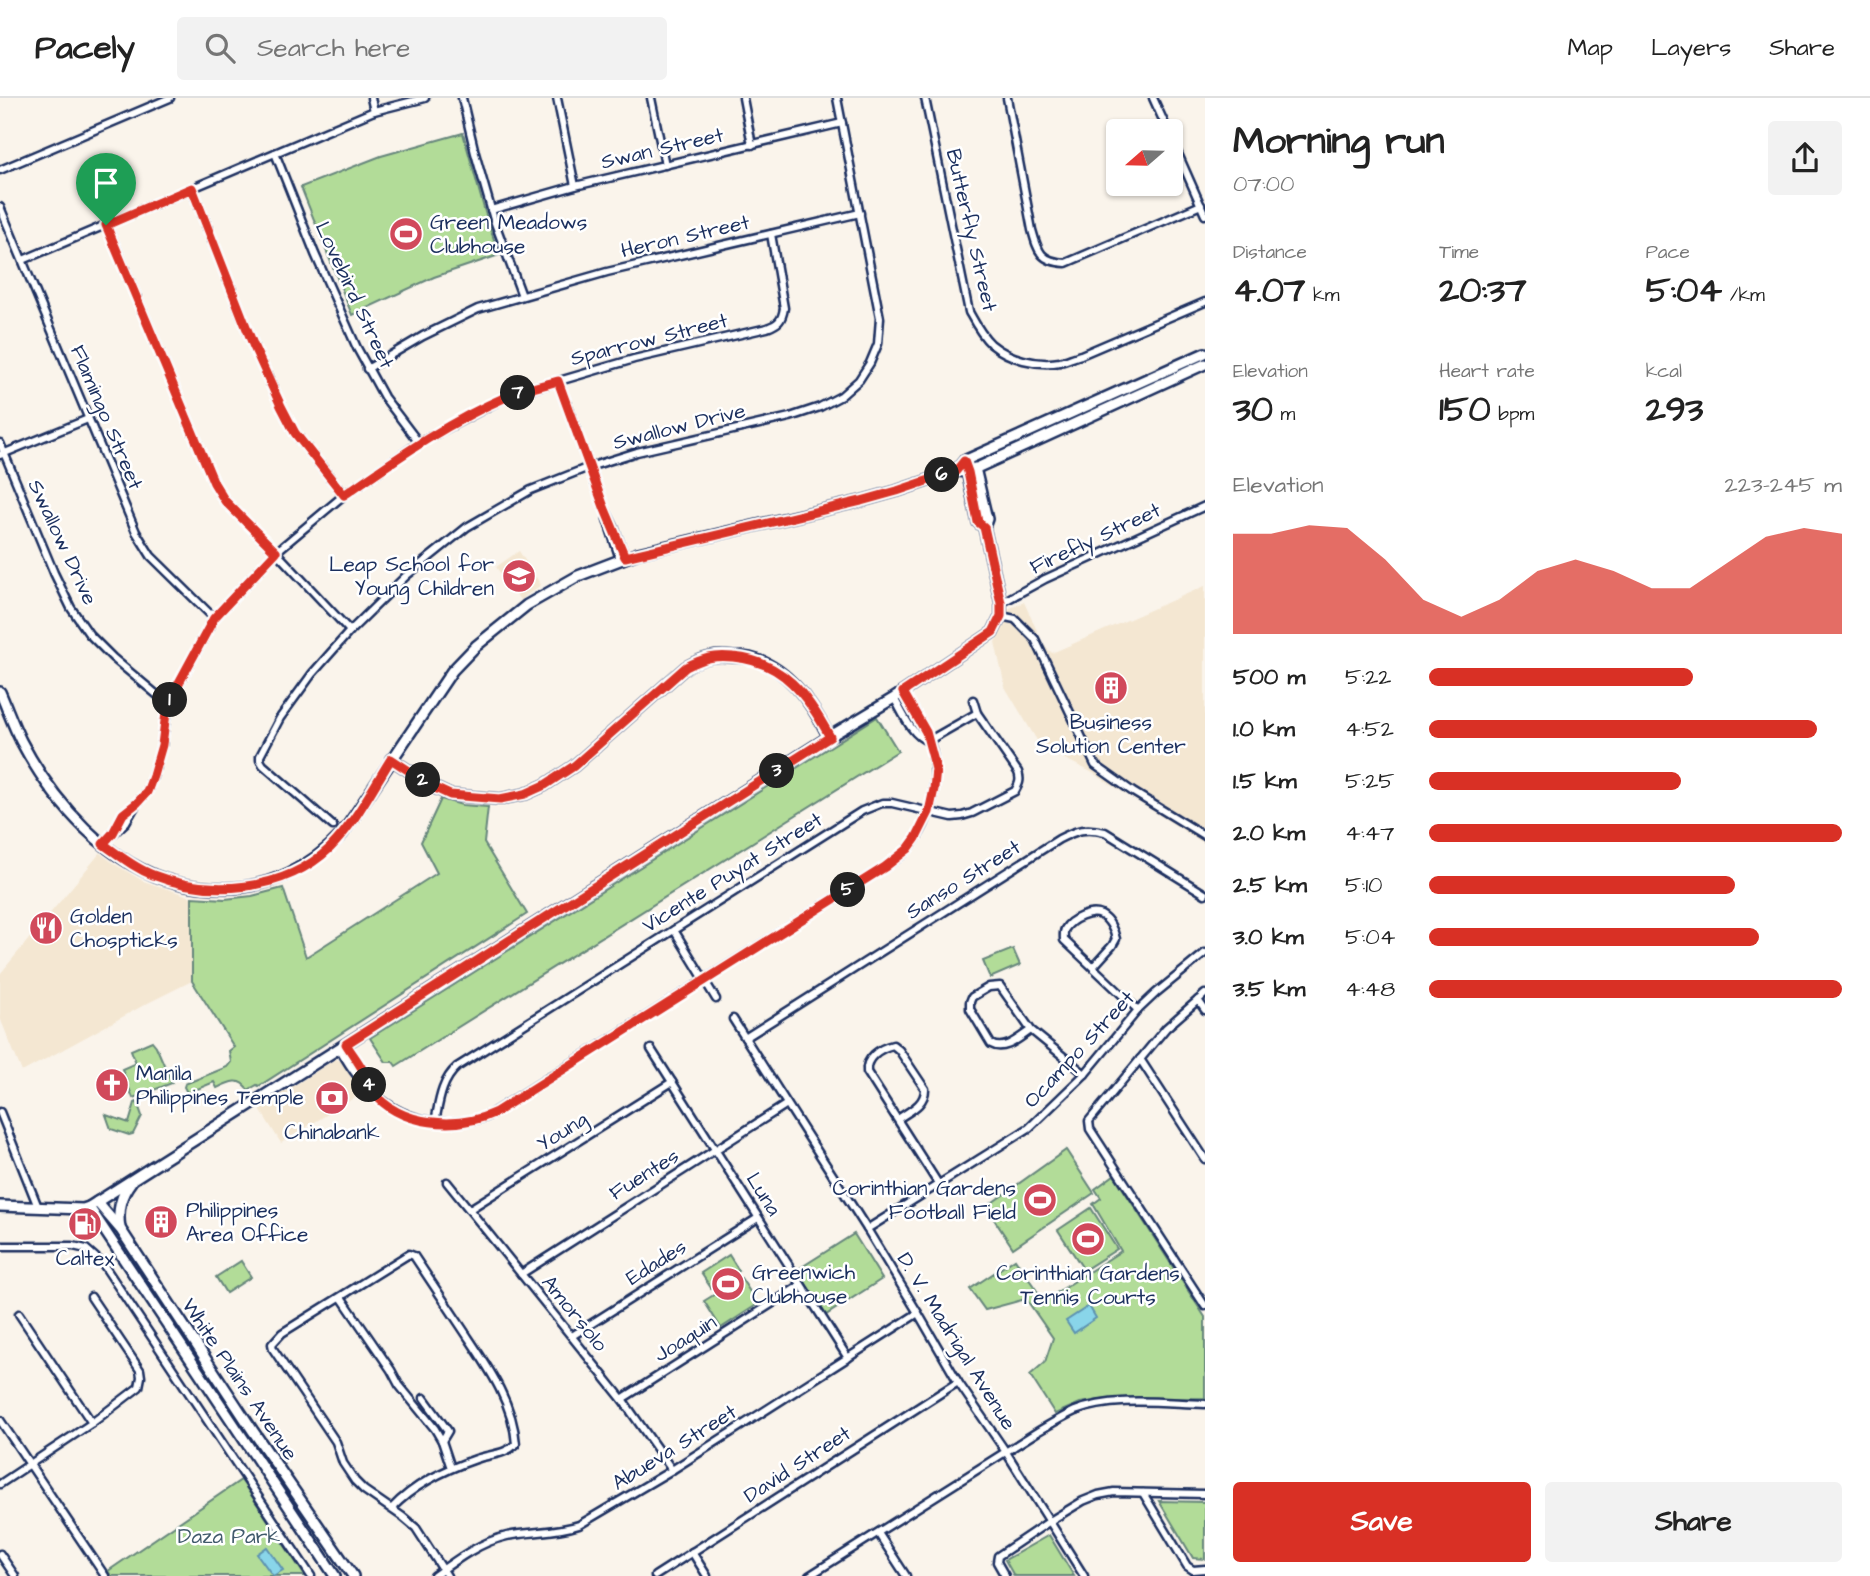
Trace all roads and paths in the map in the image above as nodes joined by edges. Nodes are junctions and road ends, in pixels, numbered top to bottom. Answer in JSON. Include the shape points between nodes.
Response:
{"nodes":[{"id":1,"x":170,"y":98,"type":"edge"},
{"id":2,"x":371,"y":98,"type":"edge"},
{"id":3,"x":425,"y":98,"type":"edge"},
{"id":4,"x":462,"y":98,"type":"edge"},
{"id":5,"x":557,"y":98,"type":"edge"},
{"id":6,"x":651,"y":98,"type":"edge"},
{"id":7,"x":743,"y":98,"type":"edge"},
{"id":8,"x":837,"y":98,"type":"edge"},
{"id":9,"x":925,"y":98,"type":"edge"},
{"id":10,"x":1007,"y":98,"type":"edge"},
{"id":11,"x":1153,"y":98,"type":"edge"},
{"id":12,"x":374,"y":111,"type":"junction"},
{"id":13,"x":1163,"y":119,"type":"edge"},
{"id":14,"x":842,"y":124,"type":"junction"},
{"id":15,"x":752,"y":145,"type":"junction"},
{"id":16,"x":275,"y":153,"type":"junction"},
{"id":17,"x":665,"y":165,"type":"junction"},
{"id":18,"x":1183,"y":165,"type":"edge"},
{"id":19,"x":0,"y":170,"type":"edge"},
{"id":20,"x":575,"y":186,"type":"junction"},
{"id":21,"x":192,"y":188,"type":"junction"},
{"id":22,"x":1201,"y":205,"type":"junction"},
{"id":23,"x":0,"y":207,"type":"edge"},
{"id":24,"x":491,"y":210,"type":"junction"},
{"id":25,"x":860,"y":213,"type":"junction"},
{"id":26,"x":1205,"y":215,"type":"edge"},
{"id":27,"x":106,"y":225,"type":"junction"},
{"id":28,"x":771,"y":234,"type":"junction"},
{"id":29,"x":23,"y":260,"type":"junction"},
{"id":30,"x":522,"y":296,"type":"junction"},
{"id":31,"x":1205,"y":302,"type":"edge"},
{"id":32,"x":1205,"y":353,"type":"edge"},
{"id":33,"x":1205,"y":364,"type":"edge"},
{"id":34,"x":367,"y":369,"type":"junction"},
{"id":35,"x":558,"y":381,"type":"junction"},
{"id":36,"x":1134,"y":384,"type":"junction"},
{"id":37,"x":1139,"y":395,"type":"junction"},
{"id":38,"x":1105,"y":397,"type":"junction"},
{"id":39,"x":1109,"y":408,"type":"junction"},
{"id":40,"x":88,"y":419,"type":"junction"},
{"id":41,"x":1032,"y":430,"type":"junction"},
{"id":42,"x":1037,"y":440,"type":"junction"},
{"id":43,"x":0,"y":443,"type":"edge"},
{"id":44,"x":419,"y":443,"type":"junction"},
{"id":45,"x":2,"y":454,"type":"edge"},
{"id":46,"x":964,"y":461,"type":"junction"},
{"id":47,"x":589,"y":467,"type":"junction"},
{"id":48,"x":972,"y":470,"type":"junction"},
{"id":49,"x":956,"y":471,"type":"junction"},
{"id":50,"x":344,"y":495,"type":"junction"},
{"id":51,"x":1205,"y":506,"type":"edge"},
{"id":52,"x":276,"y":552,"type":"junction"},
{"id":53,"x":623,"y":558,"type":"junction"},
{"id":54,"x":1001,"y":603,"type":"junction"},
{"id":55,"x":1001,"y":616,"type":"junction"},
{"id":56,"x":214,"y":618,"type":"junction"},
{"id":57,"x":350,"y":631,"type":"junction"},
{"id":58,"x":0,"y":692,"type":"edge"},
{"id":59,"x":899,"y":695,"type":"junction"},
{"id":60,"x":973,"y":701,"type":"dead end"},
{"id":61,"x":167,"y":705,"type":"junction"},
{"id":62,"x":978,"y":713,"type":"junction"},
{"id":63,"x":830,"y":737,"type":"junction"},
{"id":64,"x":928,"y":741,"type":"junction"},
{"id":65,"x":391,"y":759,"type":"junction"},
{"id":66,"x":929,"y":812,"type":"junction"},
{"id":67,"x":333,"y":826,"type":"dead end"},
{"id":68,"x":1205,"y":836,"type":"edge"},
{"id":69,"x":103,"y":844,"type":"junction"},
{"id":70,"x":1205,"y":894,"type":"edge"},
{"id":71,"x":674,"y":930,"type":"junction"},
{"id":72,"x":1205,"y":953,"type":"edge"},
{"id":73,"x":1093,"y":967,"type":"junction"},
{"id":74,"x":704,"y":979,"type":"junction"},
{"id":75,"x":1205,"y":994,"type":"edge"},
{"id":76,"x":716,"y":999,"type":"dead end"},
{"id":77,"x":1198,"y":1000,"type":"junction"},
{"id":78,"x":1138,"y":1010,"type":"junction"},
{"id":79,"x":1205,"y":1010,"type":"edge"},
{"id":80,"x":733,"y":1019,"type":"dead end"},
{"id":81,"x":1031,"y":1030,"type":"junction"},
{"id":82,"x":746,"y":1038,"type":"junction"},
{"id":83,"x":343,"y":1046,"type":"junction"},
{"id":84,"x":651,"y":1049,"type":"dead end"},
{"id":85,"x":1140,"y":1059,"type":"junction"},
{"id":86,"x":1085,"y":1074,"type":"junction"},
{"id":87,"x":673,"y":1082,"type":"junction"},
{"id":88,"x":787,"y":1104,"type":"junction"},
{"id":89,"x":0,"y":1112,"type":"edge"},
{"id":90,"x":898,"y":1119,"type":"junction"},
{"id":91,"x":435,"y":1122,"type":"junction"},
{"id":92,"x":716,"y":1149,"type":"junction"},
{"id":93,"x":1205,"y":1159,"type":"edge"},
{"id":94,"x":137,"y":1176,"type":"junction"},
{"id":95,"x":447,"y":1182,"type":"dead end"},
{"id":96,"x":939,"y":1185,"type":"junction"},
{"id":97,"x":93,"y":1205,"type":"junction"},
{"id":98,"x":0,"y":1206,"type":"edge"},
{"id":99,"x":38,"y":1207,"type":"junction"},
{"id":100,"x":470,"y":1209,"type":"junction"},
{"id":101,"x":758,"y":1218,"type":"junction"},
{"id":102,"x":867,"y":1229,"type":"junction"},
{"id":103,"x":121,"y":1230,"type":"junction"},
{"id":104,"x":0,"y":1246,"type":"edge"},
{"id":105,"x":520,"y":1274,"type":"junction"},
{"id":106,"x":802,"y":1285,"type":"junction"},
{"id":107,"x":91,"y":1297,"type":"dead end"},
{"id":108,"x":341,"y":1297,"type":"junction"},
{"id":109,"x":1205,"y":1306,"type":"edge"},
{"id":110,"x":918,"y":1312,"type":"junction"},
{"id":111,"x":19,"y":1314,"type":"dead end"},
{"id":112,"x":572,"y":1336,"type":"junction"},
{"id":113,"x":848,"y":1358,"type":"junction"},
{"id":114,"x":957,"y":1382,"type":"junction"},
{"id":115,"x":424,"y":1398,"type":"dead end"},
{"id":116,"x":622,"y":1399,"type":"junction"},
{"id":117,"x":1205,"y":1404,"type":"edge"},
{"id":118,"x":0,"y":1420,"type":"edge"},
{"id":119,"x":92,"y":1423,"type":"junction"},
{"id":120,"x":253,"y":1431,"type":"junction"},
{"id":121,"x":242,"y":1438,"type":"junction"},
{"id":122,"x":442,"y":1441,"type":"junction"},
{"id":123,"x":1006,"y":1452,"type":"junction"},
{"id":124,"x":30,"y":1464,"type":"junction"},
{"id":125,"x":451,"y":1468,"type":"junction"},
{"id":126,"x":672,"y":1470,"type":"junction"},
{"id":127,"x":0,"y":1484,"type":"edge"},
{"id":128,"x":1143,"y":1493,"type":"junction"},
{"id":129,"x":1205,"y":1494,"type":"edge"},
{"id":130,"x":392,"y":1508,"type":"junction"},
{"id":131,"x":1050,"y":1521,"type":"junction"},
{"id":132,"x":878,"y":1533,"type":"junction"},
{"id":133,"x":692,"y":1552,"type":"junction"},
{"id":134,"x":0,"y":1554,"type":"edge"},
{"id":135,"x":1205,"y":1569,"type":"edge"},
{"id":136,"x":445,"y":1573,"type":"edge"},
{"id":137,"x":15,"y":1576,"type":"edge"},
{"id":138,"x":105,"y":1576,"type":"edge"},
{"id":139,"x":311,"y":1576,"type":"edge"},
{"id":140,"x":335,"y":1576,"type":"edge"},
{"id":141,"x":353,"y":1576,"type":"edge"},
{"id":142,"x":434,"y":1576,"type":"edge"},
{"id":143,"x":655,"y":1576,"type":"edge"},
{"id":144,"x":707,"y":1576,"type":"edge"},
{"id":145,"x":809,"y":1576,"type":"edge"},
{"id":146,"x":905,"y":1576,"type":"edge"},
{"id":147,"x":1005,"y":1576,"type":"edge"},
{"id":148,"x":1084,"y":1576,"type":"edge"}],
"edges":[{"from":1,"to":19,"type":"street"},
{"from":2,"to":12,"type":"street"},
{"from":3,"to":12,"type":"street"},
{"from":4,"to":24,"type":"street"},
{"from":5,"to":20,"type":"street"},
{"from":6,"to":17,"type":"street"},
{"from":7,"to":15,"type":"street"},
{"from":8,"to":14,"type":"street","name":"Swallow Drive"},
{"from":9,"to":31,"type":"street","name":"Butterfly Street","via":[[969,312],[991,344],[1024,360],[1060,362]]},
{"from":10,"to":22,"type":"street","via":[[1032,229],[1044,257],[1066,263]]},
{"from":11,"to":13,"type":"street"},
{"from":12,"to":16,"type":"street"},
{"from":14,"to":15,"type":"street","name":"Swan Street"},
{"from":14,"to":25,"type":"street","name":"Swallow Drive"},
{"from":15,"to":17,"type":"street","name":"Swan Street"},
{"from":16,"to":21,"type":"street"},
{"from":16,"to":34,"type":"street","name":"Lovebird Street"},
{"from":17,"to":20,"type":"street","name":"Swan Street"},
{"from":18,"to":22,"type":"street"},
{"from":20,"to":24,"type":"street","name":"Swan Street"},
{"from":21,"to":27,"type":"street"},
{"from":21,"to":50,"type":"street","via":[[281,406],[295,433]]},
{"from":22,"to":26,"type":"street"},
{"from":23,"to":29,"type":"street","name":"Flamingo Street"},
{"from":24,"to":30,"type":"street"},
{"from":25,"to":28,"type":"street","name":"Heron Street"},
{"from":25,"to":47,"type":"street","name":"Swallow Drive","via":[[880,318],[878,344],[859,380],[841,396],[790,417]]},
{"from":27,"to":29,"type":"street"},
{"from":27,"to":52,"type":"street","via":[[214,483],[225,501]]},
{"from":28,"to":30,"type":"street","name":"Heron Street"},
{"from":28,"to":35,"type":"street","name":"Sparrow Street","via":[[784,308],[778,324]]},
{"from":29,"to":40,"type":"street","name":"Flamingo Street"},
{"from":30,"to":34,"type":"street","name":"Heron Street","via":[[478,309]]},
{"from":32,"to":36,"type":"street"},
{"from":33,"to":37,"type":"street"},
{"from":34,"to":44,"type":"street","name":"Lovebird Street"},
{"from":35,"to":44,"type":"street","name":"Sparrow Street","via":[[508,396]]},
{"from":35,"to":47,"type":"street"},
{"from":36,"to":37,"type":"street"},
{"from":36,"to":38,"type":"street"},
{"from":37,"to":39,"type":"street"},
{"from":38,"to":39,"type":"street"},
{"from":38,"to":41,"type":"street"},
{"from":39,"to":42,"type":"street"},
{"from":40,"to":45,"type":"street"},
{"from":40,"to":56,"type":"street","name":"Flamingo Street","via":[[136,532],[151,556]]},
{"from":41,"to":42,"type":"street"},
{"from":41,"to":46,"type":"street"},
{"from":42,"to":48,"type":"street"},
{"from":43,"to":45,"type":"street","name":"Swallow Drive"},
{"from":44,"to":50,"type":"street","name":"Sparrow Street"},
{"from":45,"to":61,"type":"street","name":"Swallow Drive","via":[[71,608],[89,634]]},
{"from":46,"to":48,"type":"street"},
{"from":46,"to":49,"type":"street"},
{"from":47,"to":53,"type":"street"},
{"from":47,"to":57,"type":"street","name":"Swallow Drive","via":[[531,490],[467,527],[406,576]]},
{"from":48,"to":49,"type":"street"},
{"from":48,"to":54,"type":"street","via":[[987,519],[984,527]]},
{"from":49,"to":53,"type":"street","via":[[861,501]]},
{"from":50,"to":52,"type":"street","name":"Sparrow Street"},
{"from":51,"to":54,"type":"street","name":"Firefly Street"},
{"from":52,"to":56,"type":"street","name":"Sparrow Street"},
{"from":52,"to":57,"type":"street"},
{"from":53,"to":65,"type":"street","via":[[553,589],[476,646],[452,671]]},
{"from":54,"to":55,"type":"street"},
{"from":55,"to":59,"type":"street","via":[[993,632]]},
{"from":55,"to":68,"type":"street","via":[[1015,619],[1035,639],[1095,765]]},
{"from":56,"to":61,"type":"street","name":"Sparrow Street"},
{"from":57,"to":67,"type":"street","name":"Swallow Drive","via":[[280,718],[260,756],[263,765]]},
{"from":58,"to":69,"type":"street","via":[[37,768],[64,805]]},
{"from":59,"to":63,"type":"street"},
{"from":59,"to":64,"type":"street","via":[[915,732]]},
{"from":60,"to":62,"type":"street","name":"Vicente Puyat Street"},
{"from":61,"to":69,"type":"street","name":"Sparrow Street","via":[[162,745],[147,792],[123,814]]},
{"from":62,"to":64,"type":"street"},
{"from":62,"to":66,"type":"street","name":"Vicente Puyat Street","via":[[1018,772],[1019,783],[1015,791],[962,816]]},
{"from":63,"to":65,"type":"street","via":[[805,697],[766,664],[750,658],[713,656],[686,667],[574,766],[525,794],[500,799],[450,795]]},
{"from":63,"to":83,"type":"street"},
{"from":64,"to":66,"type":"street","via":[[936,769]]},
{"from":65,"to":69,"type":"street","via":[[328,850],[282,877],[232,888],[179,884],[134,866]]},
{"from":66,"to":71,"type":"street","name":"Vicente Puyat Street","via":[[892,803],[873,806]]},
{"from":66,"to":74,"type":"street","via":[[916,838],[897,859]]},
{"from":70,"to":82,"type":"street","name":"Sanso Street","via":[[1105,832],[1076,831]]},
{"from":71,"to":74,"type":"street"},
{"from":71,"to":91,"type":"street","name":"Vicente Puyat Street","via":[[457,1068],[445,1082]]},
{"from":72,"to":78,"type":"street","name":"Ocampo Street"},
{"from":73,"to":73,"type":"street","via":[[1063,936],[1071,923],[1098,913],[1108,921],[1116,939]]},
{"from":73,"to":78,"type":"street"},
{"from":74,"to":76,"type":"street"},
{"from":74,"to":91,"type":"street","via":[[496,1112],[475,1120]]},
{"from":75,"to":77,"type":"street"},
{"from":77,"to":79,"type":"street"},
{"from":77,"to":85,"type":"street"},
{"from":78,"to":86,"type":"street","name":"Ocampo Street"},
{"from":80,"to":82,"type":"street","name":"D. V. Madrigal Avenue"},
{"from":81,"to":81,"type":"street","via":[[1000,986],[989,986],[972,998],[970,1009],[997,1048]]},
{"from":81,"to":86,"type":"street"},
{"from":82,"to":88,"type":"street","name":"D. V. Madrigal Avenue"},
{"from":83,"to":91,"type":"street","via":[[359,1072],[366,1075],[370,1089],[389,1106]]},
{"from":83,"to":94,"type":"street"},
{"from":84,"to":87,"type":"street","name":"Luna"},
{"from":85,"to":93,"type":"street"},
{"from":85,"to":109,"type":"street","via":[[1089,1121],[1090,1129]]},
{"from":86,"to":96,"type":"street","name":"Ocampo Street","via":[[1029,1128]]},
{"from":87,"to":92,"type":"street","name":"Luna"},
{"from":87,"to":100,"type":"street","name":"Young"},
{"from":88,"to":92,"type":"street","name":"Fuentes"},
{"from":88,"to":102,"type":"street","name":"D. V. Madrigal Avenue"},
{"from":89,"to":99,"type":"street"},
{"from":90,"to":90,"type":"street","via":[[866,1068],[869,1059],[893,1045],[925,1090],[921,1103]]},
{"from":90,"to":96,"type":"street"},
{"from":92,"to":101,"type":"street","name":"Luna"},
{"from":92,"to":105,"type":"street","name":"Fuentes"},
{"from":94,"to":97,"type":"street"},
{"from":94,"to":103,"type":"street","via":[[120,1203]]},
{"from":95,"to":100,"type":"street","name":"Amorsolo"},
{"from":96,"to":102,"type":"street","name":"Ocampo Street"},
{"from":97,"to":99,"type":"street","via":[[83,1209]]},
{"from":97,"to":103,"type":"street","name":"White Plains Avenue"},
{"from":97,"to":121,"type":"street","name":"White Plains Avenue"},
{"from":98,"to":99,"type":"street"},
{"from":100,"to":105,"type":"street","name":"Amorsolo"},
{"from":101,"to":106,"type":"street","name":"Luna"},
{"from":101,"to":112,"type":"street","name":"Edades"},
{"from":102,"to":110,"type":"street","name":"D. V. Madrigal Avenue"},
{"from":103,"to":120,"type":"street","name":"White Plains Avenue"},
{"from":104,"to":139,"type":"street","via":[[73,1246],[86,1249],[103,1264]]},
{"from":105,"to":112,"type":"street","name":"Amorsolo"},
{"from":106,"to":113,"type":"street","name":"Luna"},
{"from":106,"to":116,"type":"street","name":"Joaquin"},
{"from":107,"to":119,"type":"street","via":[[141,1377],[139,1387]]},
{"from":108,"to":122,"type":"street","via":[[398,1385]]},
{"from":108,"to":125,"type":"street","via":[[409,1254],[414,1256],[490,1371],[504,1396],[516,1444]]},
{"from":108,"to":130,"type":"street","via":[[282,1333],[273,1349],[336,1442],[355,1481]]},
{"from":110,"to":113,"type":"street","name":"Abueva Street"},
{"from":110,"to":114,"type":"street","name":"D. V. Madrigal Avenue"},
{"from":111,"to":119,"type":"street"},
{"from":112,"to":116,"type":"street","name":"Amorsolo"},
{"from":113,"to":126,"type":"street","name":"Abueva Street"},
{"from":114,"to":123,"type":"street","name":"D. V. Madrigal Avenue"},
{"from":114,"to":133,"type":"street","name":"David Street"},
{"from":115,"to":122,"type":"street","via":[[448,1431]]},
{"from":116,"to":126,"type":"street","name":"Amorsolo"},
{"from":117,"to":123,"type":"street","via":[[1121,1402],[1084,1408]]},
{"from":118,"to":124,"type":"street"},
{"from":119,"to":124,"type":"street"},
{"from":120,"to":121,"type":"street"},
{"from":120,"to":141,"type":"street","name":"White Plains Avenue"},
{"from":121,"to":140,"type":"street","name":"White Plains Avenue"},
{"from":122,"to":125,"type":"street"},
{"from":123,"to":131,"type":"street","name":"D. V. Madrigal Avenue"},
{"from":123,"to":132,"type":"street"},
{"from":124,"to":127,"type":"street"},
{"from":124,"to":138,"type":"street"},
{"from":125,"to":130,"type":"street","via":[[416,1486]]},
{"from":126,"to":136,"type":"street","name":"Abueva Street","via":[[579,1525],[503,1537],[462,1556]]},
{"from":128,"to":129,"type":"street"},
{"from":128,"to":131,"type":"street","via":[[1107,1493]]},
{"from":128,"to":135,"type":"street","via":[[1186,1566]]},
{"from":130,"to":136,"type":"street","via":[[415,1528]]},
{"from":131,"to":147,"type":"street","via":[[998,1556]]},
{"from":131,"to":148,"type":"street","name":"D. V. Madrigal Avenue"},
{"from":132,"to":145,"type":"street"},
{"from":132,"to":146,"type":"street"},
{"from":133,"to":143,"type":"street","name":"David Street"},
{"from":133,"to":144,"type":"street"},
{"from":134,"to":137,"type":"street"},
{"from":136,"to":142,"type":"street","name":"Abueva Street"}]}
